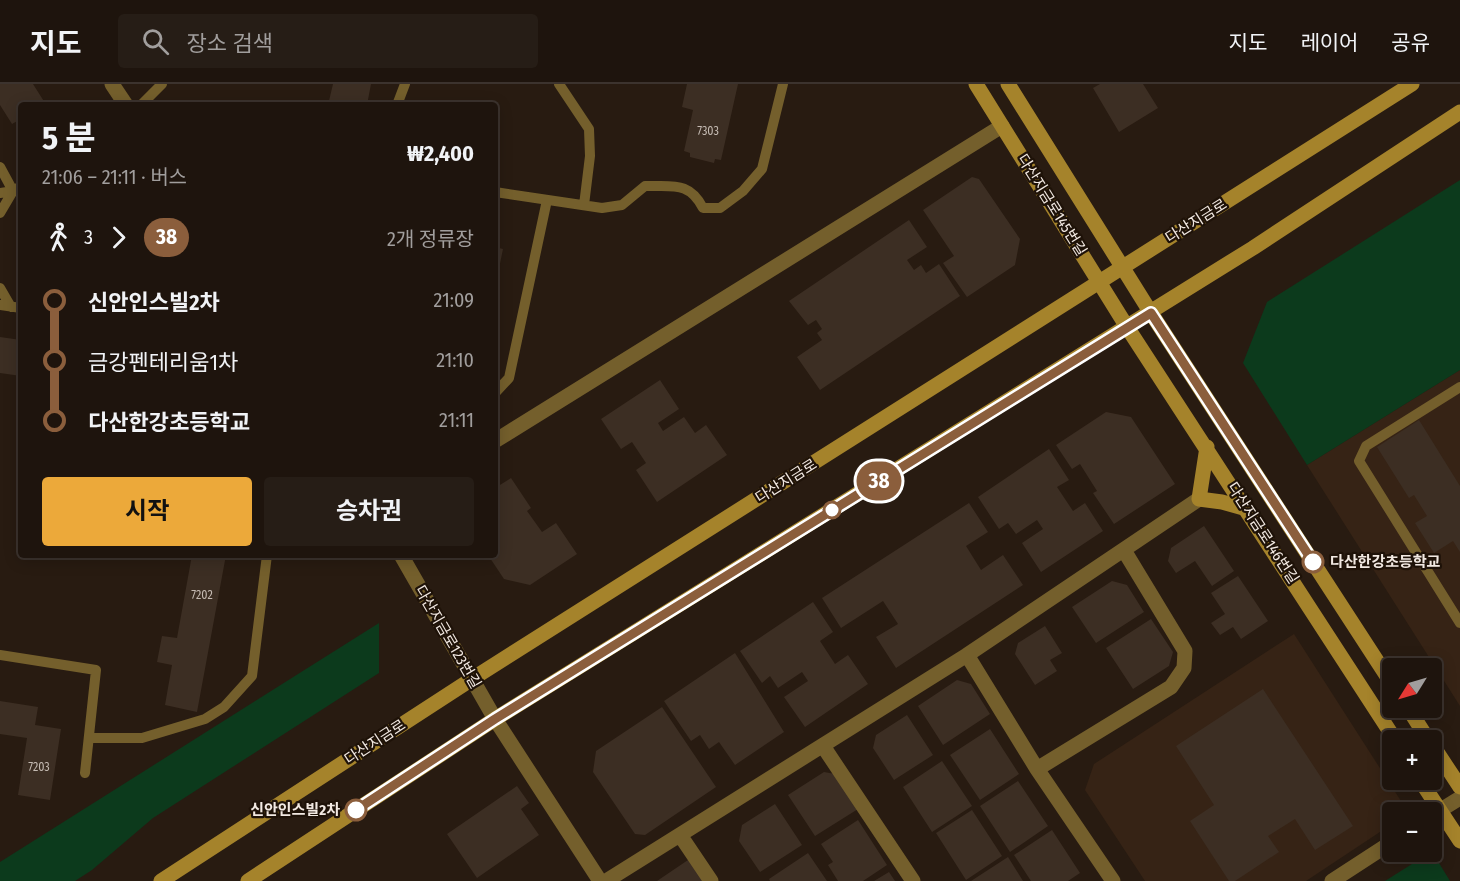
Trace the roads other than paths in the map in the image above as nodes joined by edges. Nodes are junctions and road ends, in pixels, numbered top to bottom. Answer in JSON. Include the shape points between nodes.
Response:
{"nodes":[{"id":1,"x":112,"y":84,"type":"edge"},
{"id":2,"x":162,"y":84,"type":"edge"},
{"id":3,"x":405,"y":84,"type":"edge"},
{"id":4,"x":559,"y":84,"type":"edge"},
{"id":5,"x":783,"y":84,"type":"edge"},
{"id":6,"x":976,"y":84,"type":"edge"},
{"id":7,"x":1008,"y":84,"type":"edge"},
{"id":8,"x":1412,"y":84,"type":"edge"},
{"id":9,"x":124,"y":102,"type":"edge"},
{"id":10,"x":144,"y":102,"type":"edge"},
{"id":11,"x":398,"y":102,"type":"edge"},
{"id":12,"x":1460,"y":112,"type":"edge"},
{"id":13,"x":1002,"y":126,"type":"junction"},
{"id":14,"x":0,"y":167,"type":"edge"},
{"id":15,"x":17,"y":188,"type":"edge"},
{"id":16,"x":498,"y":192,"type":"edge"},
{"id":17,"x":0,"y":193,"type":"edge"},
{"id":18,"x":547,"y":200,"type":"junction"},
{"id":19,"x":585,"y":205,"type":"junction"},
{"id":20,"x":0,"y":213,"type":"edge"},
{"id":21,"x":1123,"y":268,"type":"junction"},
{"id":22,"x":1100,"y":283,"type":"junction"},
{"id":23,"x":0,"y":288,"type":"edge"},
{"id":24,"x":11,"y":307,"type":"edge"},
{"id":25,"x":1151,"y":313,"type":"junction"},
{"id":26,"x":1127,"y":327,"type":"junction"},
{"id":27,"x":1460,"y":387,"type":"edge"},
{"id":28,"x":498,"y":390,"type":"edge"},
{"id":29,"x":498,"y":439,"type":"edge"},
{"id":30,"x":1207,"y":447,"type":"junction"},
{"id":31,"x":1199,"y":499,"type":"junction"},
{"id":32,"x":1247,"y":509,"type":"junction"},
{"id":33,"x":1125,"y":552,"type":"junction"},
{"id":34,"x":267,"y":558,"type":"edge"},
{"id":35,"x":403,"y":558,"type":"edge"},
{"id":36,"x":1460,"y":623,"type":"edge"},
{"id":37,"x":0,"y":655,"type":"edge"},
{"id":38,"x":967,"y":655,"type":"junction"},
{"id":39,"x":1382,"y":669,"type":"edge"},
{"id":40,"x":472,"y":679,"type":"junction"},
{"id":41,"x":495,"y":719,"type":"junction"},
{"id":42,"x":1389,"y":730,"type":"edge"},
{"id":43,"x":89,"y":738,"type":"junction"},
{"id":44,"x":823,"y":746,"type":"junction"},
{"id":45,"x":1442,"y":760,"type":"edge"},
{"id":46,"x":1037,"y":769,"type":"junction"},
{"id":47,"x":85,"y":773,"type":"dead end"},
{"id":48,"x":1460,"y":788,"type":"edge"},
{"id":49,"x":1460,"y":798,"type":"edge"},
{"id":50,"x":1442,"y":809,"type":"edge"},
{"id":51,"x":1442,"y":820,"type":"edge"},
{"id":52,"x":680,"y":835,"type":"junction"},
{"id":53,"x":1460,"y":841,"type":"edge"},
{"id":54,"x":1382,"y":848,"type":"edge"},
{"id":55,"x":161,"y":881,"type":"edge"},
{"id":56,"x":248,"y":881,"type":"edge"},
{"id":57,"x":600,"y":881,"type":"edge"},
{"id":58,"x":606,"y":881,"type":"edge"},
{"id":59,"x":711,"y":881,"type":"edge"},
{"id":60,"x":913,"y":881,"type":"edge"},
{"id":61,"x":1113,"y":881,"type":"edge"},
{"id":62,"x":1332,"y":881,"type":"edge"}],
"edges":[{"from":1,"to":9,"type":"street"},
{"from":2,"to":10,"type":"lane"},
{"from":3,"to":11,"type":"lane"},
{"from":4,"to":19,"type":"lane","via":[[589,129]]},
{"from":5,"to":19,"type":"lane","via":[[762,169],[743,191],[720,208],[703,208],[696,194],[684,187],[645,186],[622,205]]},
{"from":6,"to":13,"type":"street","name":"다산지금로145번길"},
{"from":7,"to":21,"type":"street","name":"다산지금로145번길"},
{"from":8,"to":21,"type":"street","name":"다산지금로"},
{"from":12,"to":25,"type":"street"},
{"from":13,"to":22,"type":"street","name":"다산지금로145번길"},
{"from":13,"to":29,"type":"street"},
{"from":14,"to":15,"type":"lane"},
{"from":15,"to":17,"type":"lane"},
{"from":15,"to":20,"type":"lane"},
{"from":16,"to":18,"type":"lane"},
{"from":18,"to":19,"type":"lane"},
{"from":18,"to":28,"type":"lane","via":[[509,378]]},
{"from":21,"to":22,"type":"street","name":"다산지금로"},
{"from":21,"to":25,"type":"street","name":"다산지금로145번길"},
{"from":22,"to":26,"type":"street","name":"다산지금로145번길"},
{"from":22,"to":40,"type":"street","name":"다산지금로"},
{"from":23,"to":24,"type":"lane"},
{"from":25,"to":26,"type":"street"},
{"from":25,"to":39,"type":"street","name":"다산지금로146번길"},
{"from":26,"to":30,"type":"street","name":"다산지금로146번길"},
{"from":26,"to":41,"type":"street"},
{"from":27,"to":36,"type":"lane","via":[[1366,446],[1359,461]]},
{"from":30,"to":31,"type":"street"},
{"from":30,"to":32,"type":"street","name":"다산지금로146번길"},
{"from":31,"to":32,"type":"street"},
{"from":31,"to":33,"type":"street"},
{"from":32,"to":42,"type":"street","name":"다산지금로146번길"},
{"from":33,"to":38,"type":"street"},
{"from":33,"to":46,"type":"street","via":[[1185,651],[1184,668],[1171,687]]},
{"from":34,"to":43,"type":"lane","via":[[252,676],[224,707],[205,719],[142,738]]},
{"from":35,"to":40,"type":"street","name":"다산지금로123번길"},
{"from":37,"to":43,"type":"lane","via":[[96,670]]},
{"from":38,"to":44,"type":"street"},
{"from":38,"to":46,"type":"street"},
{"from":40,"to":41,"type":"street","name":"다산지금로123번길"},
{"from":40,"to":55,"type":"street","name":"다산지금로"},
{"from":41,"to":56,"type":"street"},
{"from":41,"to":57,"type":"street","name":"다산지금로123번길"},
{"from":43,"to":47,"type":"lane"},
{"from":44,"to":52,"type":"street"},
{"from":44,"to":60,"type":"street"},
{"from":45,"to":48,"type":"street"},
{"from":46,"to":61,"type":"street"},
{"from":49,"to":50,"type":"street"},
{"from":51,"to":53,"type":"street"},
{"from":52,"to":58,"type":"street"},
{"from":52,"to":59,"type":"street"},
{"from":54,"to":62,"type":"street"}]}
